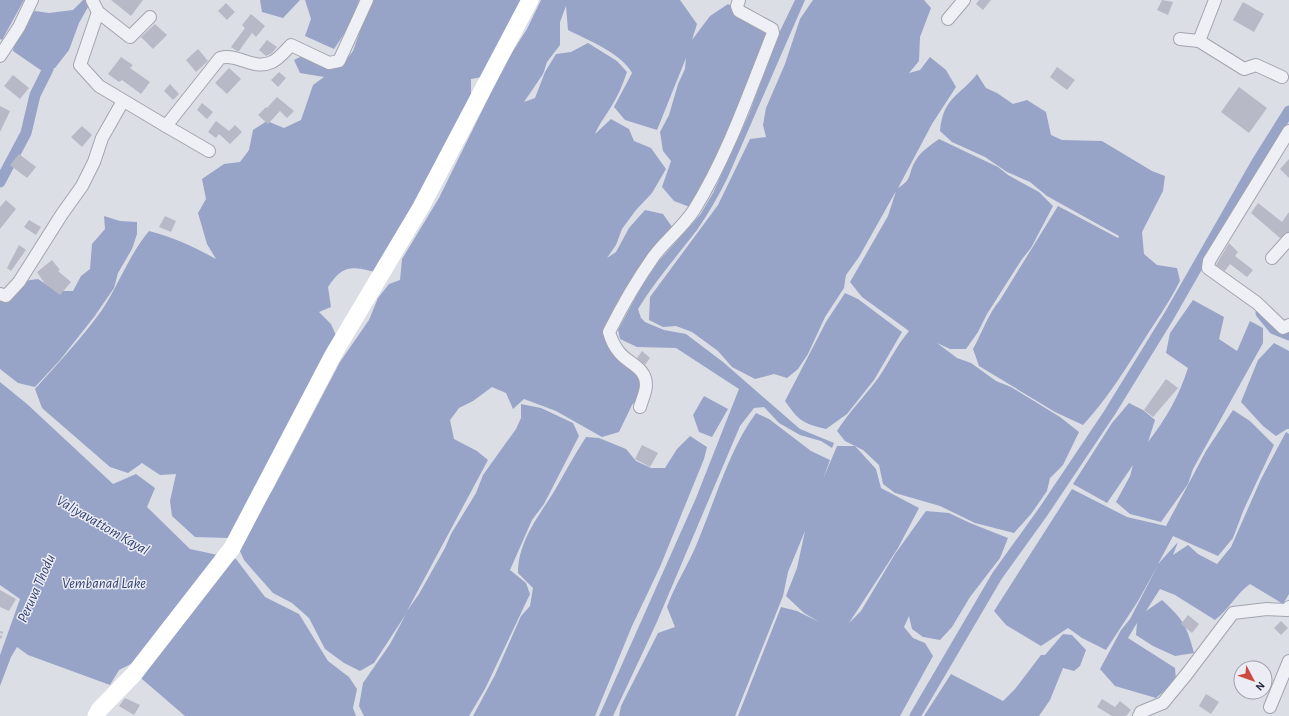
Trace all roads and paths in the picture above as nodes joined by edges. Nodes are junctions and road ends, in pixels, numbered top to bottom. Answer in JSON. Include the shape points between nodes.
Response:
{"nodes":[{"id":1,"x":32,"y":0,"type":"edge"},
{"id":2,"x":367,"y":0,"type":"edge"},
{"id":3,"x":530,"y":0,"type":"edge"},
{"id":4,"x":738,"y":0,"type":"edge"},
{"id":5,"x":964,"y":0,"type":"edge"},
{"id":6,"x":1215,"y":0,"type":"edge"},
{"id":7,"x":94,"y":4,"type":"edge"},
{"id":8,"x":150,"y":17,"type":"dead end"},
{"id":9,"x":948,"y":19,"type":"dead end"},
{"id":10,"x":1180,"y":39,"type":"dead end"},
{"id":11,"x":1199,"y":41,"type":"junction"},
{"id":12,"x":0,"y":56,"type":"edge"},
{"id":13,"x":1282,"y":77,"type":"dead end"},
{"id":14,"x":123,"y":101,"type":"junction"},
{"id":15,"x":166,"y":126,"type":"junction"},
{"id":16,"x":1289,"y":131,"type":"edge"},
{"id":17,"x":209,"y":151,"type":"dead end"},
{"id":18,"x":1289,"y":239,"type":"edge"},
{"id":19,"x":1272,"y":258,"type":"dead end"},
{"id":20,"x":0,"y":294,"type":"edge"},
{"id":21,"x":1289,"y":325,"type":"edge"},
{"id":22,"x":640,"y":406,"type":"dead end"},
{"id":23,"x":1289,"y":607,"type":"edge"},
{"id":24,"x":0,"y":632,"type":"edge"},
{"id":25,"x":0,"y":639,"type":"edge"},
{"id":26,"x":1289,"y":661,"type":"edge"},
{"id":27,"x":1270,"y":706,"type":"dead end"},
{"id":28,"x":96,"y":716,"type":"edge"},
{"id":29,"x":1139,"y":716,"type":"edge"}],
"edges":[{"from":1,"to":12,"type":"street","via":[[19,27]]},
{"from":2,"to":15,"type":"street","via":[[339,61],[329,63],[291,45],[274,62],[261,66],[228,56],[220,58]]},
{"from":3,"to":28,"type":"street","via":[[421,207],[333,355],[227,554],[134,674],[98,710]]},
{"from":4,"to":22,"type":"street","via":[[736,6],[739,11],[772,29],[773,33],[754,86],[701,198],[638,279],[610,332],[619,353],[640,370],[646,380]]},
{"from":5,"to":9,"type":"street"},
{"from":6,"to":11,"type":"street"},
{"from":7,"to":8,"type":"street","via":[[130,37]]},
{"from":7,"to":14,"type":"street","via":[[80,66],[99,86]]},
{"from":10,"to":11,"type":"street"},
{"from":11,"to":13,"type":"street","via":[[1244,68],[1256,65]]},
{"from":14,"to":15,"type":"street"},
{"from":14,"to":20,"type":"street","via":[[102,138],[82,186],[19,282],[6,296]]},
{"from":15,"to":17,"type":"street"},
{"from":16,"to":21,"type":"street","via":[[1209,261],[1208,268],[1257,303],[1283,328]]},
{"from":18,"to":19,"type":"street"},
{"from":23,"to":29,"type":"street","via":[[1288,610],[1267,609],[1233,613],[1163,703],[1141,712]]},
{"from":24,"to":25,"type":"path","via":[[3,633]]},
{"from":26,"to":27,"type":"street"}]}
